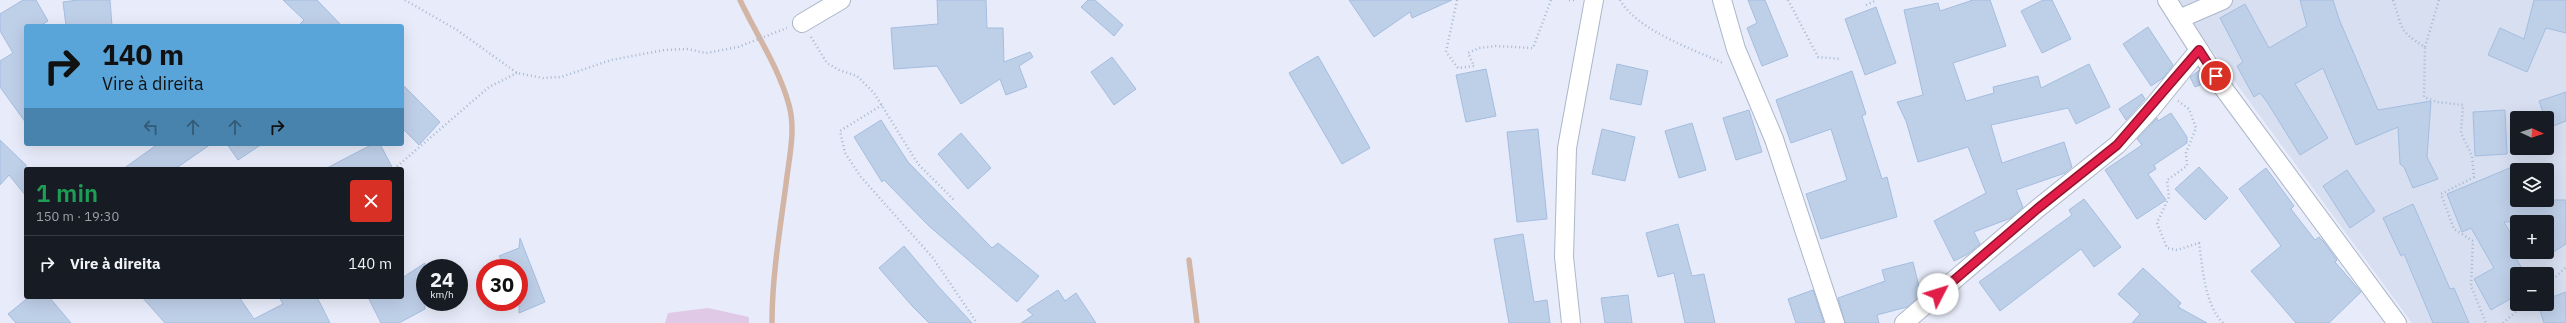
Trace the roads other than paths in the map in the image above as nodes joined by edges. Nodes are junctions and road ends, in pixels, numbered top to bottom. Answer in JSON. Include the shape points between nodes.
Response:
{"nodes":[{"id":1,"x":841,"y":0,"type":"edge"},
{"id":2,"x":1594,"y":0,"type":"edge"},
{"id":3,"x":1722,"y":0,"type":"edge"},
{"id":4,"x":2167,"y":0,"type":"edge"},
{"id":5,"x":2223,"y":0,"type":"edge"},
{"id":6,"x":2179,"y":19,"type":"junction"},
{"id":7,"x":802,"y":23,"type":"road end"},
{"id":8,"x":2199,"y":50,"type":"junction"},
{"id":9,"x":1570,"y":323,"type":"edge"},
{"id":10,"x":1835,"y":323,"type":"edge"},
{"id":11,"x":1904,"y":323,"type":"edge"},
{"id":12,"x":2398,"y":323,"type":"edge"}],
"edges":[{"from":1,"to":7,"type":"street"},
{"from":2,"to":9,"type":"street","via":[[1567,148],[1564,257]]},
{"from":3,"to":10,"type":"street","via":[[1736,49],[1774,139]]},
{"from":4,"to":6,"type":"street"},
{"from":5,"to":6,"type":"street"},
{"from":6,"to":8,"type":"street"},
{"from":8,"to":11,"type":"street","via":[[2117,145],[2037,209]]},
{"from":8,"to":12,"type":"street","via":[[2224,89]]}]}
